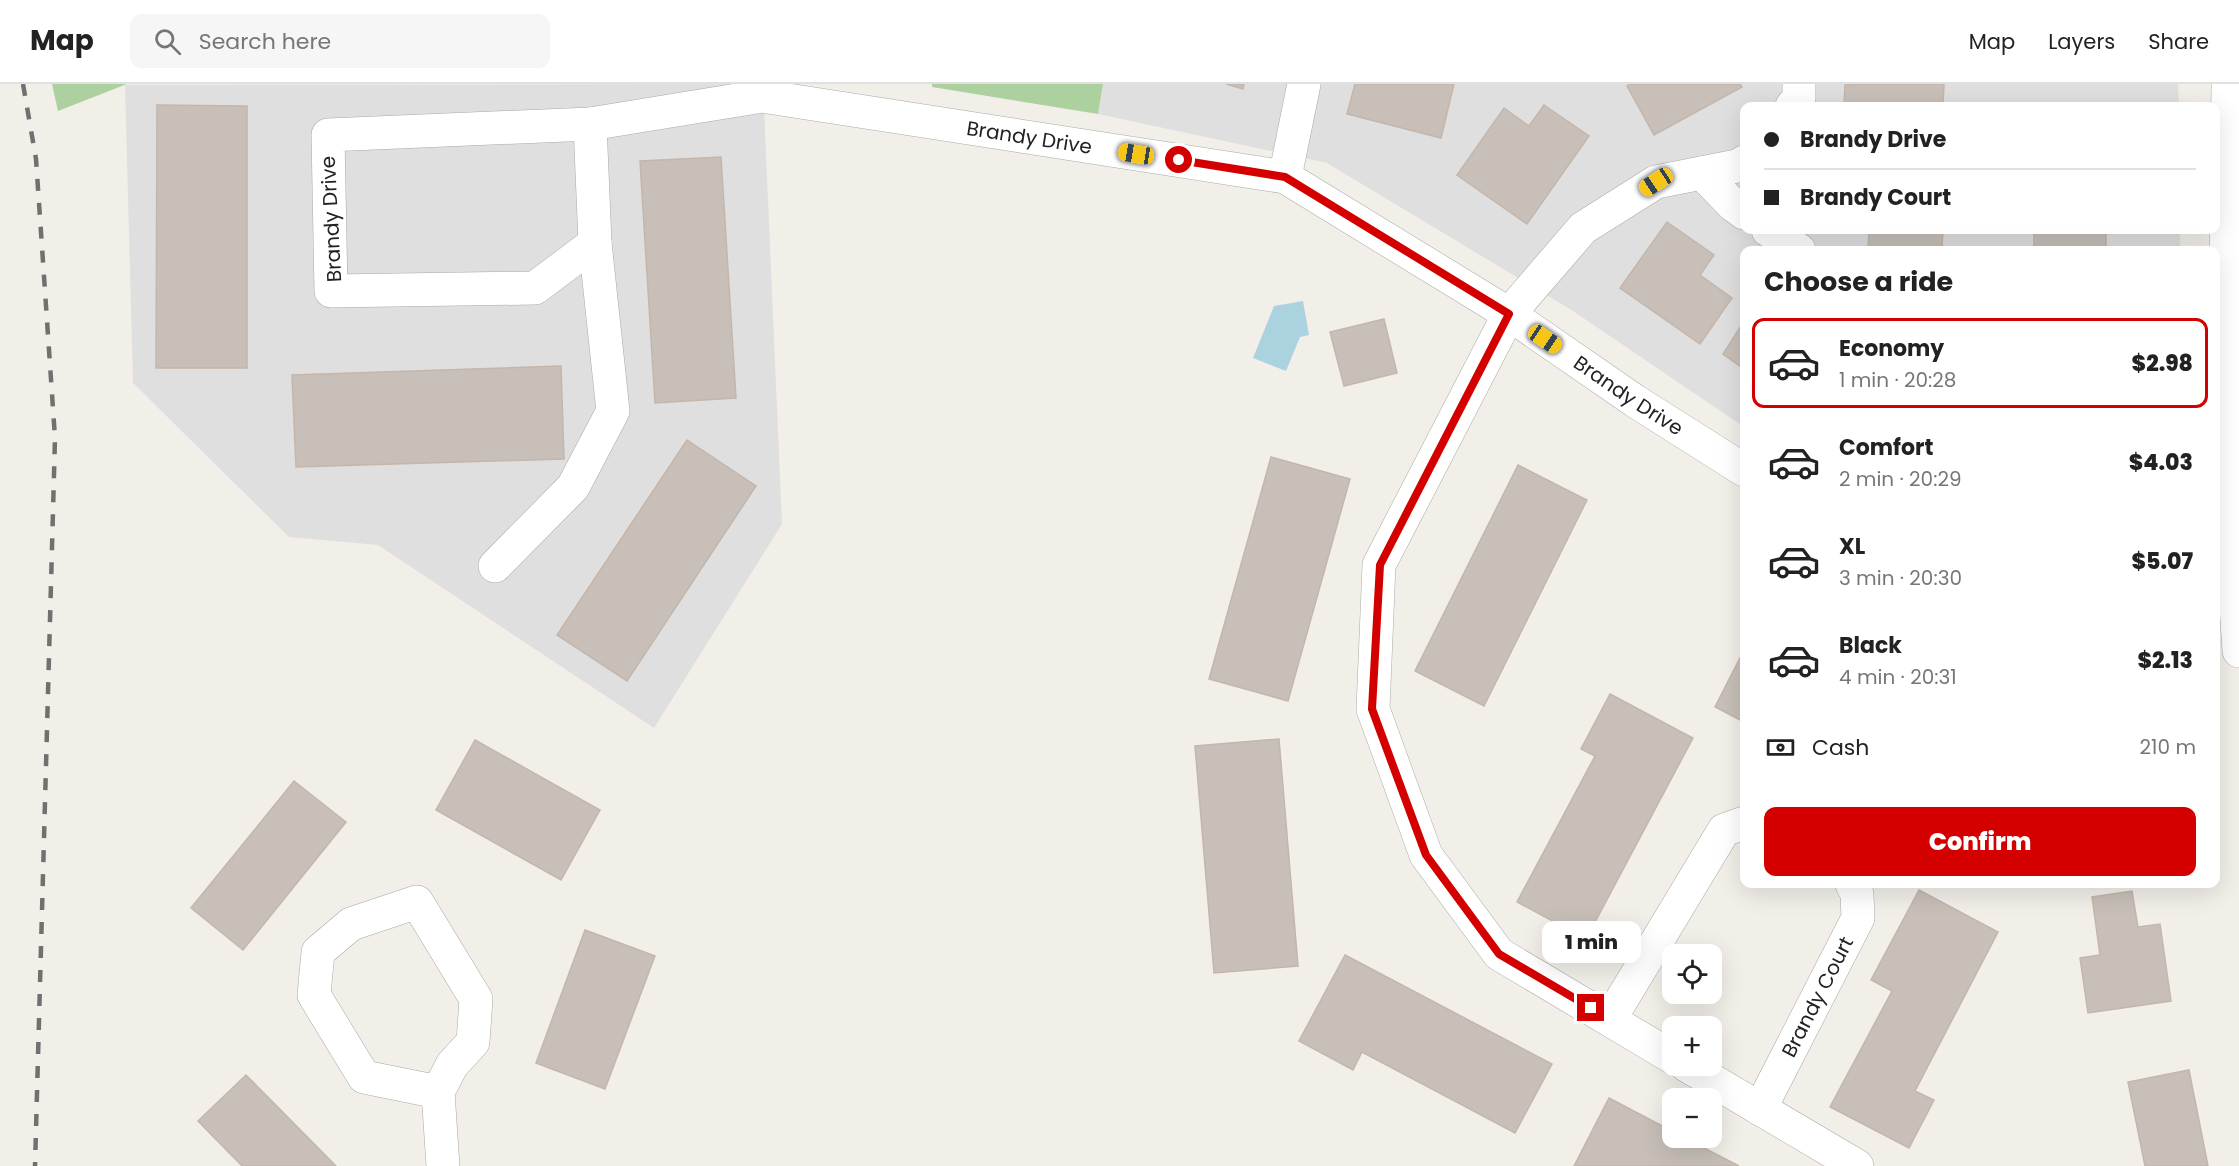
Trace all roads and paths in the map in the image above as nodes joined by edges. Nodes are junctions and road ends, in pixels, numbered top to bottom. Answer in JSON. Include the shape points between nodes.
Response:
{"nodes":[{"id":1,"x":1304,"y":84,"type":"edge"},
{"id":2,"x":1799,"y":84,"type":"edge"},
{"id":3,"x":2228,"y":84,"type":"edge"},
{"id":4,"x":699,"y":95,"type":"edge"},
{"id":5,"x":1796,"y":102,"type":"edge"},
{"id":6,"x":590,"y":124,"type":"junction"},
{"id":7,"x":1740,"y":165,"type":"edge"},
{"id":8,"x":1702,"y":173,"type":"junction"},
{"id":9,"x":1285,"y":177,"type":"junction"},
{"id":10,"x":1740,"y":210,"type":"edge"},
{"id":11,"x":1774,"y":234,"type":"edge"},
{"id":12,"x":595,"y":243,"type":"junction"},
{"id":13,"x":1793,"y":246,"type":"edge"},
{"id":14,"x":1509,"y":314,"type":"junction"},
{"id":15,"x":1740,"y":467,"type":"edge"},
{"id":16,"x":2229,"y":539,"type":"edge"},
{"id":17,"x":495,"y":566,"type":"dead end"},
{"id":18,"x":2239,"y":651,"type":"edge"},
{"id":19,"x":1740,"y":824,"type":"edge"},
{"id":20,"x":1854,"y":888,"type":"edge"},
{"id":21,"x":1610,"y":1019,"type":"junction"},
{"id":22,"x":1662,"y":1051,"type":"edge"},
{"id":23,"x":1704,"y":1076,"type":"edge"},
{"id":24,"x":438,"y":1092,"type":"junction"},
{"id":25,"x":1760,"y":1109,"type":"junction"},
{"id":26,"x":443,"y":1166,"type":"edge"},
{"id":27,"x":1857,"y":1166,"type":"edge"}],
"edges":[{"from":1,"to":9,"type":"street"},
{"from":2,"to":5,"type":"street"},
{"from":3,"to":16,"type":"street","via":[[2224,425]]},
{"from":4,"to":6,"type":"street","name":"Brandy Drive"},
{"from":4,"to":9,"type":"street","name":"Brandy Drive","via":[[762,96]]},
{"from":6,"to":12,"type":"street"},
{"from":6,"to":12,"type":"street","name":"Brandy Drive","via":[[328,135],[331,291],[535,288]]},
{"from":7,"to":8,"type":"street"},
{"from":8,"to":10,"type":"street"},
{"from":8,"to":14,"type":"street","via":[[1656,182],[1583,228]]},
{"from":9,"to":14,"type":"street","name":"Brandy Drive"},
{"from":11,"to":13,"type":"street"},
{"from":12,"to":17,"type":"street","via":[[613,411],[573,487]]},
{"from":14,"to":15,"type":"street","name":"Brandy Drive"},
{"from":14,"to":21,"type":"street","via":[[1380,565],[1372,709],[1426,855],[1499,954]]},
{"from":16,"to":18,"type":"street"},
{"from":19,"to":21,"type":"street","via":[[1724,830]]},
{"from":20,"to":25,"type":"street","name":"Brandy Court","via":[[1858,918]]},
{"from":21,"to":22,"type":"street"},
{"from":23,"to":25,"type":"street"},
{"from":24,"to":24,"type":"street","via":[[364,1077],[314,995],[318,952],[351,924],[417,902],[476,999],[472,1042],[452,1065]]},
{"from":24,"to":26,"type":"street"},
{"from":25,"to":27,"type":"street"}]}
